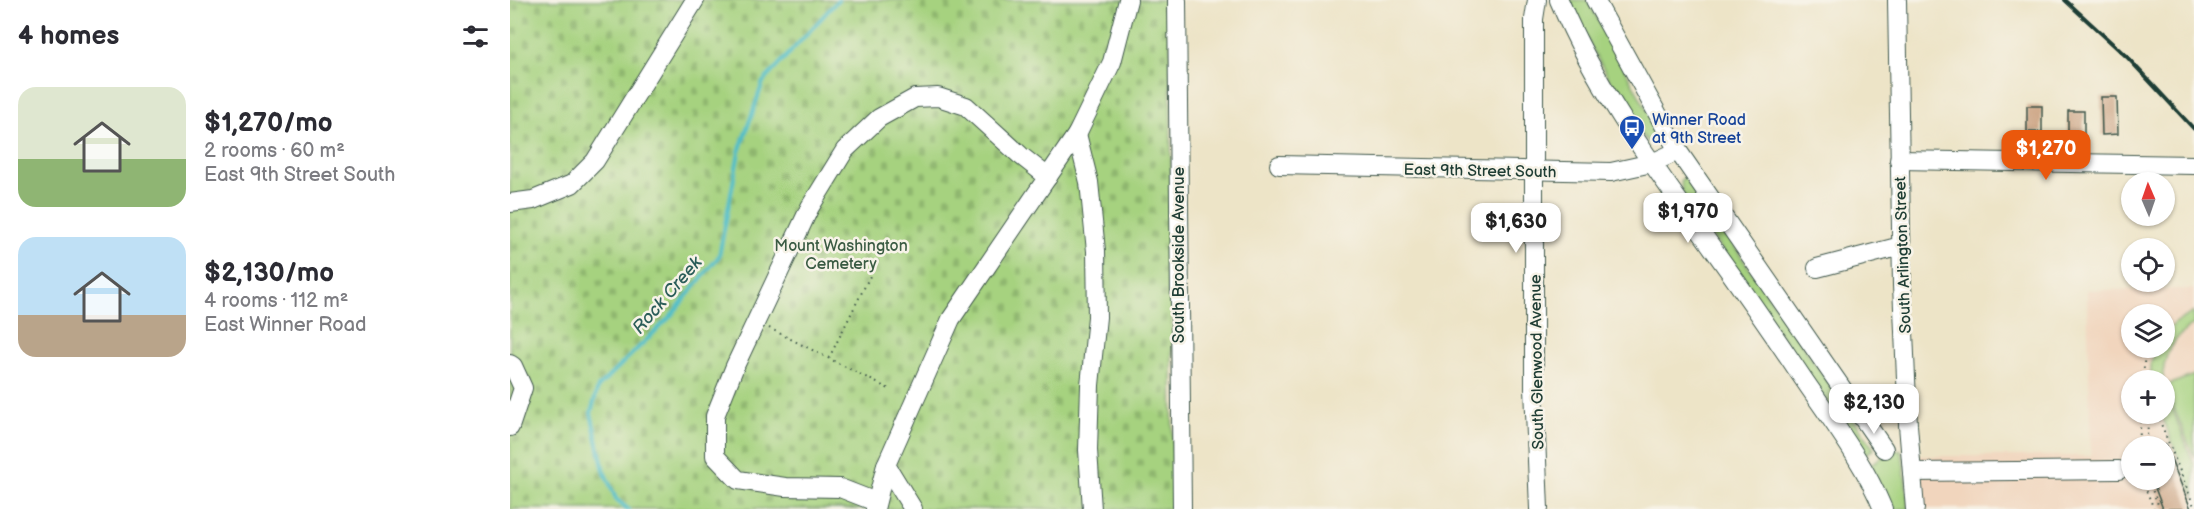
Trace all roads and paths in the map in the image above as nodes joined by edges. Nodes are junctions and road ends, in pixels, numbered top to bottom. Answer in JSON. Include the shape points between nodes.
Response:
{"nodes":[{"id":1,"x":695,"y":0,"type":"edge"},
{"id":2,"x":1128,"y":0,"type":"edge"},
{"id":3,"x":1177,"y":0,"type":"edge"},
{"id":4,"x":1537,"y":0,"type":"edge"},
{"id":5,"x":1559,"y":0,"type":"edge"},
{"id":6,"x":1595,"y":0,"type":"edge"},
{"id":7,"x":1897,"y":0,"type":"edge"},
{"id":8,"x":1077,"y":134,"type":"junction"},
{"id":9,"x":1678,"y":151,"type":"junction"},
{"id":10,"x":1899,"y":160,"type":"junction"},
{"id":11,"x":1652,"y":163,"type":"junction"},
{"id":12,"x":1279,"y":165,"type":"dead end"},
{"id":13,"x":2194,"y":165,"type":"edge"},
{"id":14,"x":1534,"y":172,"type":"junction"},
{"id":15,"x":1048,"y":177,"type":"junction"},
{"id":16,"x":510,"y":203,"type":"edge"},
{"id":17,"x":888,"y":240,"type":"dead end"},
{"id":18,"x":1901,"y":246,"type":"junction"},
{"id":19,"x":1817,"y":268,"type":"dead end"},
{"id":20,"x":756,"y":322,"type":"junction"},
{"id":21,"x":829,"y":358,"type":"junction"},
{"id":22,"x":510,"y":364,"type":"edge"},
{"id":23,"x":889,"y":389,"type":"dead end"},
{"id":24,"x":2161,"y":424,"type":"edge"},
{"id":25,"x":1908,"y":425,"type":"junction"},
{"id":26,"x":510,"y":428,"type":"edge"},
{"id":27,"x":1884,"y":450,"type":"junction"},
{"id":28,"x":885,"y":465,"type":"junction"},
{"id":29,"x":1861,"y":465,"type":"junction"},
{"id":30,"x":2119,"y":470,"type":"dead end"},
{"id":31,"x":1912,"y":472,"type":"junction"},
{"id":32,"x":2146,"y":490,"type":"edge"},
{"id":33,"x":2152,"y":490,"type":"edge"},
{"id":34,"x":875,"y":506,"type":"edge"},
{"id":35,"x":2194,"y":506,"type":"edge"},
{"id":36,"x":913,"y":509,"type":"edge"},
{"id":37,"x":1092,"y":509,"type":"edge"},
{"id":38,"x":1182,"y":509,"type":"edge"},
{"id":39,"x":1539,"y":509,"type":"edge"},
{"id":40,"x":1871,"y":509,"type":"edge"},
{"id":41,"x":1883,"y":509,"type":"edge"},
{"id":42,"x":1915,"y":509,"type":"edge"},
{"id":43,"x":2154,"y":509,"type":"edge"},
{"id":44,"x":2160,"y":509,"type":"edge"}],
"edges":[{"from":1,"to":16,"type":"street","via":[[595,161],[572,184],[533,200]]},
{"from":2,"to":8,"type":"street","via":[[1112,62]]},
{"from":3,"to":38,"type":"street","name":"South Brookside Avenue"},
{"from":4,"to":14,"type":"street","name":"South Glenwood Avenue"},
{"from":5,"to":11,"type":"street","via":[[1594,73]]},
{"from":6,"to":9,"type":"street"},
{"from":7,"to":10,"type":"street","name":"South Arlington Street"},
{"from":8,"to":15,"type":"street"},
{"from":8,"to":37,"type":"street","via":[[1089,182],[1096,251],[1088,450]]},
{"from":9,"to":11,"type":"street","name":"East 9th Street South"},
{"from":9,"to":27,"type":"street"},
{"from":10,"to":13,"type":"street"},
{"from":10,"to":18,"type":"street","name":"South Arlington Street"},
{"from":11,"to":14,"type":"street","name":"East 9th Street South","via":[[1611,172]]},
{"from":11,"to":29,"type":"street","via":[[1748,296]]},
{"from":12,"to":14,"type":"street","name":"East 9th Street South"},
{"from":14,"to":39,"type":"street","name":"South Glenwood Avenue","via":[[1534,388]]},
{"from":15,"to":20,"type":"street","via":[[966,106],[938,97],[915,98],[879,118],[845,150],[810,207]]},
{"from":15,"to":28,"type":"street","via":[[951,319]]},
{"from":17,"to":21,"type":"path"},
{"from":18,"to":19,"type":"street"},
{"from":18,"to":25,"type":"street","name":"South Arlington Street"},
{"from":20,"to":21,"type":"path"},
{"from":20,"to":34,"type":"street","via":[[715,416],[715,456],[738,480],[785,487],[840,488]]},
{"from":21,"to":23,"type":"path"},
{"from":22,"to":26,"type":"street","via":[[522,388]]},
{"from":24,"to":35,"type":"path"},
{"from":25,"to":27,"type":"street"},
{"from":25,"to":31,"type":"street","name":"South Arlington Street"},
{"from":27,"to":29,"type":"street"},
{"from":28,"to":34,"type":"street"},
{"from":28,"to":36,"type":"street"},
{"from":29,"to":40,"type":"street"},
{"from":29,"to":41,"type":"street"},
{"from":30,"to":31,"type":"street"},
{"from":31,"to":42,"type":"street","name":"South Arlington Street"},
{"from":32,"to":43,"type":"path"},
{"from":33,"to":44,"type":"path"}]}
